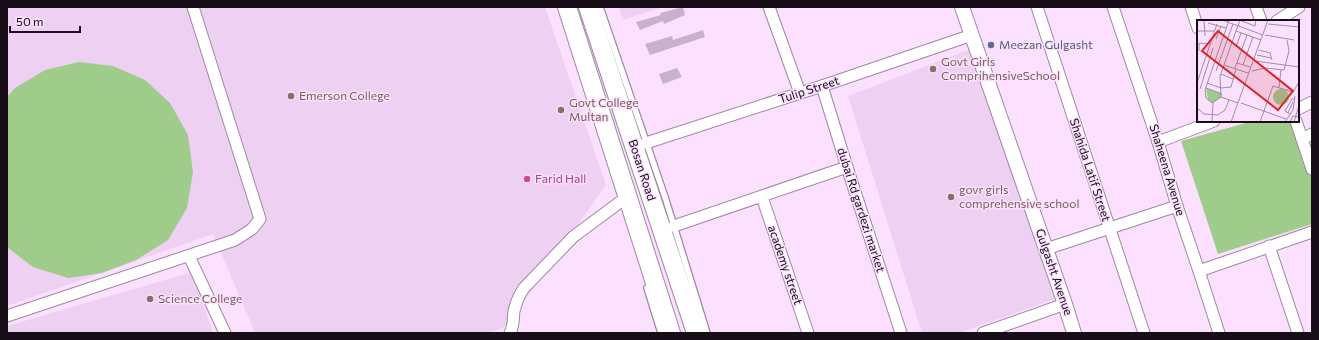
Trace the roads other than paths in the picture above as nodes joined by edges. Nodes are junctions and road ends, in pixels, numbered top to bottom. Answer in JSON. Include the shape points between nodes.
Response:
{"nodes":[{"id":1,"x":193,"y":7,"type":"edge"},
{"id":2,"x":560,"y":7,"type":"edge"},
{"id":3,"x":567,"y":7,"type":"edge"},
{"id":4,"x":588,"y":7,"type":"edge"},
{"id":5,"x":600,"y":7,"type":"edge"},
{"id":6,"x":769,"y":7,"type":"edge"},
{"id":7,"x":962,"y":7,"type":"edge"},
{"id":8,"x":1037,"y":7,"type":"edge"},
{"id":9,"x":1114,"y":7,"type":"edge"},
{"id":10,"x":1191,"y":7,"type":"edge"},
{"id":11,"x":1256,"y":7,"type":"edge"},
{"id":12,"x":1299,"y":7,"type":"edge"},
{"id":13,"x":1261,"y":20,"type":"edge"},
{"id":14,"x":1279,"y":20,"type":"edge"},
{"id":15,"x":1197,"y":25,"type":"edge"},
{"id":16,"x":972,"y":35,"type":"junction"},
{"id":17,"x":822,"y":86,"type":"junction"},
{"id":18,"x":588,"y":92,"type":"dead end"},
{"id":19,"x":800,"y":93,"type":"junction"},
{"id":20,"x":1312,"y":102,"type":"edge"},
{"id":21,"x":1299,"y":108,"type":"edge"},
{"id":22,"x":1211,"y":122,"type":"edge"},
{"id":23,"x":1297,"y":122,"type":"edge"},
{"id":24,"x":1307,"y":136,"type":"edge"},
{"id":25,"x":1158,"y":142,"type":"junction"},
{"id":26,"x":646,"y":143,"type":"junction"},
{"id":27,"x":847,"y":167,"type":"junction"},
{"id":28,"x":1312,"y":169,"type":"edge"},
{"id":29,"x":762,"y":197,"type":"junction"},
{"id":30,"x":620,"y":202,"type":"dead end"},
{"id":31,"x":1177,"y":206,"type":"junction"},
{"id":32,"x":674,"y":226,"type":"junction"},
{"id":33,"x":1110,"y":228,"type":"junction"},
{"id":34,"x":1312,"y":232,"type":"edge"},
{"id":35,"x":1269,"y":246,"type":"junction"},
{"id":36,"x":1046,"y":249,"type":"junction"},
{"id":37,"x":189,"y":256,"type":"junction"},
{"id":38,"x":1199,"y":270,"type":"junction"},
{"id":39,"x":645,"y":280,"type":"dead end"},
{"id":40,"x":1065,"y":304,"type":"junction"},
{"id":41,"x":689,"y":313,"type":"junction"},
{"id":42,"x":7,"y":316,"type":"edge"},
{"id":43,"x":666,"y":329,"type":"edge"},
{"id":44,"x":225,"y":333,"type":"edge"},
{"id":45,"x":510,"y":333,"type":"edge"},
{"id":46,"x":696,"y":333,"type":"edge"},
{"id":47,"x":708,"y":333,"type":"edge"},
{"id":48,"x":808,"y":333,"type":"edge"},
{"id":49,"x":901,"y":333,"type":"edge"},
{"id":50,"x":985,"y":333,"type":"edge"},
{"id":51,"x":1074,"y":333,"type":"edge"},
{"id":52,"x":1144,"y":333,"type":"edge"},
{"id":53,"x":1219,"y":333,"type":"edge"},
{"id":54,"x":1298,"y":333,"type":"edge"}],
"edges":[{"from":1,"to":37,"type":"street","via":[[260,219],[235,240]]},
{"from":2,"to":18,"type":"lane"},
{"from":3,"to":43,"type":"main road","name":"Bosan Road"},
{"from":4,"to":41,"type":"main road","name":"Bosan Road"},
{"from":5,"to":26,"type":"lane"},
{"from":6,"to":19,"type":"street"},
{"from":7,"to":16,"type":"street","name":"Gulgasht Avenue"},
{"from":8,"to":33,"type":"street","name":"Shahida Latif Street"},
{"from":9,"to":25,"type":"street","name":"Shaheena Avenue"},
{"from":10,"to":15,"type":"street"},
{"from":11,"to":13,"type":"street"},
{"from":12,"to":14,"type":"street"},
{"from":16,"to":17,"type":"street","name":"Tulip Street"},
{"from":16,"to":36,"type":"street","name":"Gulgasht Avenue"},
{"from":17,"to":19,"type":"street","name":"Tulip Street"},
{"from":17,"to":27,"type":"street","name":"dubai Rd gardezi market"},
{"from":19,"to":26,"type":"street","name":"Tulip Street"},
{"from":20,"to":21,"type":"street"},
{"from":22,"to":25,"type":"street"},
{"from":23,"to":24,"type":"street"},
{"from":24,"to":28,"type":"street"},
{"from":25,"to":31,"type":"street","name":"Shaheena Avenue"},
{"from":26,"to":32,"type":"lane"},
{"from":27,"to":29,"type":"street"},
{"from":27,"to":49,"type":"street","name":"dubai Rd gardezi market"},
{"from":29,"to":32,"type":"street"},
{"from":29,"to":48,"type":"street","name":"academy street"},
{"from":30,"to":45,"type":"street","via":[[573,237],[524,288],[514,311]]},
{"from":31,"to":33,"type":"street"},
{"from":31,"to":38,"type":"street","name":"Shaheena Avenue"},
{"from":32,"to":47,"type":"lane"},
{"from":33,"to":36,"type":"street"},
{"from":33,"to":52,"type":"street","name":"Shahida Latif Street"},
{"from":34,"to":35,"type":"street"},
{"from":35,"to":38,"type":"street"},
{"from":35,"to":54,"type":"street"},
{"from":36,"to":40,"type":"street","name":"Gulgasht Avenue"},
{"from":37,"to":42,"type":"street"},
{"from":37,"to":44,"type":"street"},
{"from":38,"to":53,"type":"street","name":"Shaheena Avenue"},
{"from":39,"to":43,"type":"lane"},
{"from":40,"to":50,"type":"street"},
{"from":40,"to":51,"type":"street","name":"Gulgasht Avenue"},
{"from":41,"to":43,"type":"main road"},
{"from":41,"to":46,"type":"main road","name":"Bosan Road"}]}
